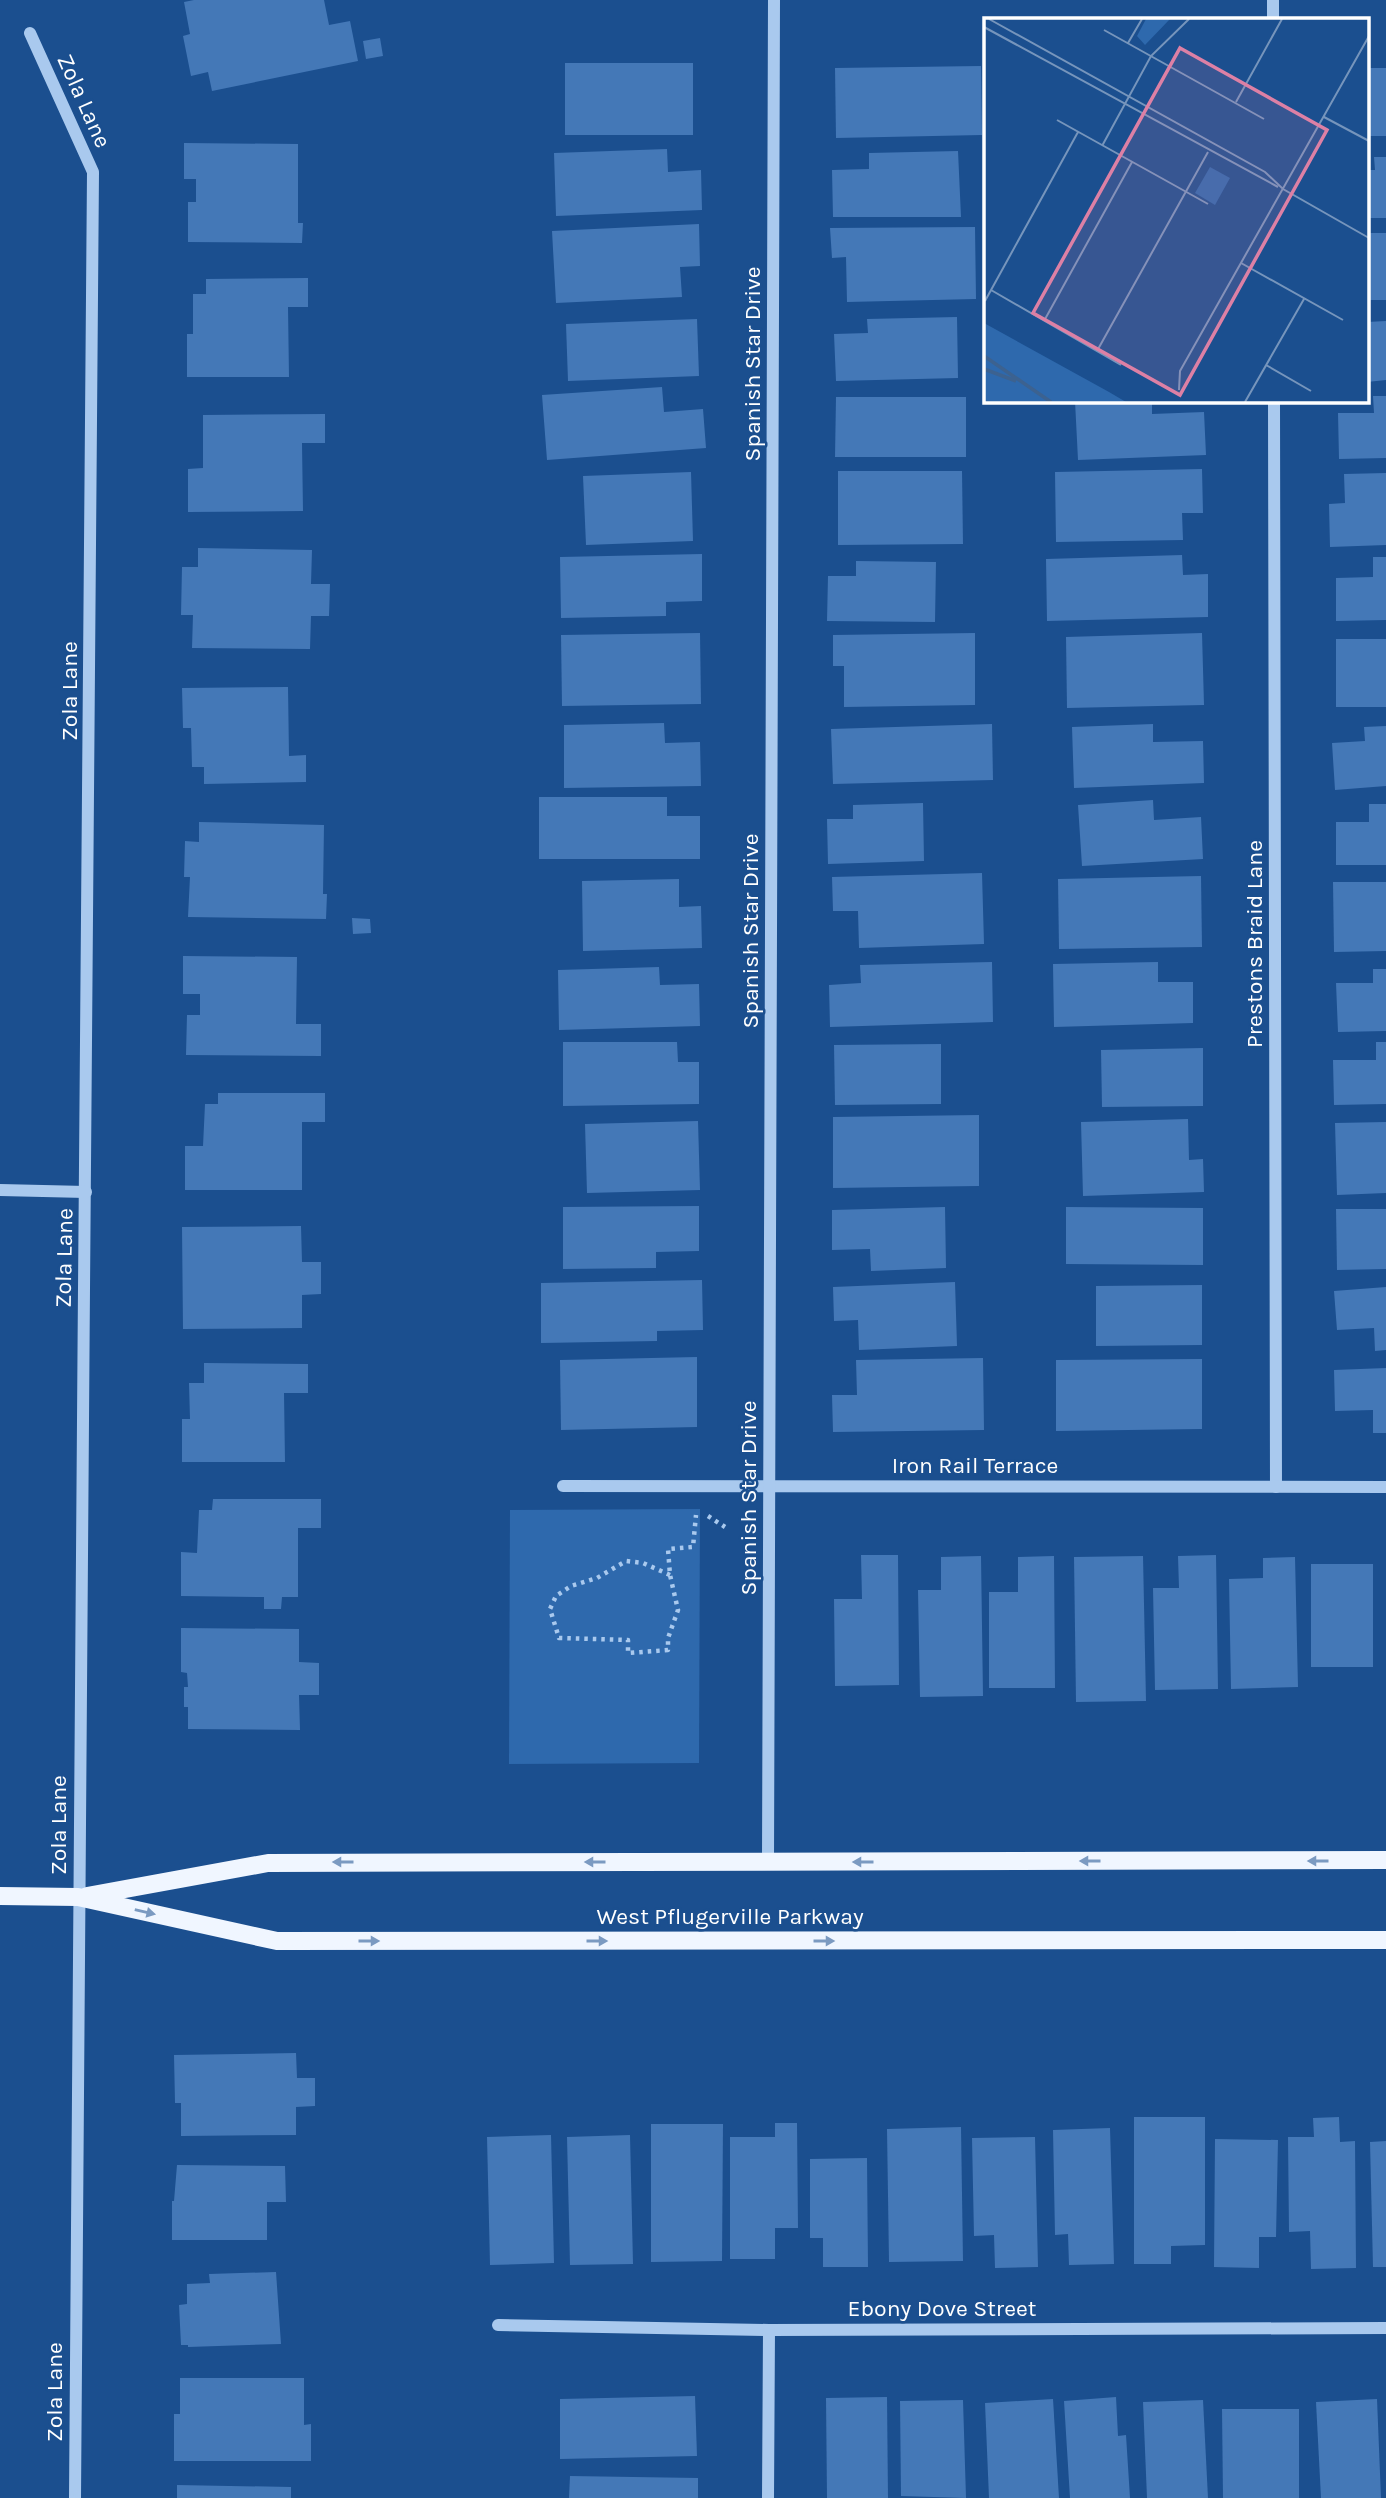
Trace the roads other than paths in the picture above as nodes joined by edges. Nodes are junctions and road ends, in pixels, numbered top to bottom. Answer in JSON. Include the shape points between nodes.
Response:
{"nodes":[{"id":1,"x":774,"y":0,"type":"edge"},
{"id":2,"x":1273,"y":0,"type":"edge"},
{"id":3,"x":1273,"y":18,"type":"edge"},
{"id":4,"x":30,"y":33,"type":"dead end"},
{"id":5,"x":1274,"y":402,"type":"edge"},
{"id":6,"x":0,"y":1190,"type":"edge"},
{"id":7,"x":86,"y":1192,"type":"junction"},
{"id":8,"x":563,"y":1486,"type":"dead end"},
{"id":9,"x":769,"y":1486,"type":"junction"},
{"id":10,"x":1276,"y":1487,"type":"junction"},
{"id":11,"x":1386,"y":1487,"type":"edge"},
{"id":12,"x":1386,"y":1860,"type":"edge"},
{"id":13,"x":768,"y":1862,"type":"junction"},
{"id":14,"x":0,"y":1896,"type":"edge"},
{"id":15,"x":78,"y":1897,"type":"junction"},
{"id":16,"x":1386,"y":1940,"type":"edge"},
{"id":17,"x":498,"y":2325,"type":"dead end"},
{"id":18,"x":1386,"y":2328,"type":"edge"},
{"id":19,"x":769,"y":2330,"type":"junction"},
{"id":20,"x":75,"y":2498,"type":"edge"},
{"id":21,"x":768,"y":2498,"type":"edge"}],
"edges":[{"from":1,"to":9,"type":"street","name":"Spanish Star Drive"},
{"from":2,"to":3,"type":"street"},
{"from":4,"to":7,"type":"street","name":"Zola Lane","via":[[93,172]]},
{"from":5,"to":10,"type":"street","name":"Prestons Braid Lane"},
{"from":6,"to":7,"type":"street"},
{"from":7,"to":15,"type":"street","name":"Zola Lane"},
{"from":8,"to":9,"type":"street","name":"Iron Rail Terrace"},
{"from":9,"to":10,"type":"street","name":"Iron Rail Terrace"},
{"from":9,"to":13,"type":"street","name":"Spanish Star Drive"},
{"from":10,"to":11,"type":"street","name":"Iron Rail Terrace"},
{"from":12,"to":13,"type":"main road","name":"West Pflugerville Parkway","one_way":true},
{"from":13,"to":15,"type":"main road","name":"West Pflugerville Parkway","one_way":true,"via":[[268,1863]]},
{"from":14,"to":15,"type":"main road","name":"West Pflugerville Parkway"},
{"from":15,"to":16,"type":"main road","name":"West Pflugerville Parkway","one_way":true,"via":[[276,1941]]},
{"from":15,"to":20,"type":"street","name":"Zola Lane"},
{"from":17,"to":19,"type":"street","name":"Ebony Dove Street"},
{"from":18,"to":19,"type":"street","name":"Ebony Dove Street"},
{"from":19,"to":21,"type":"street"}]}
